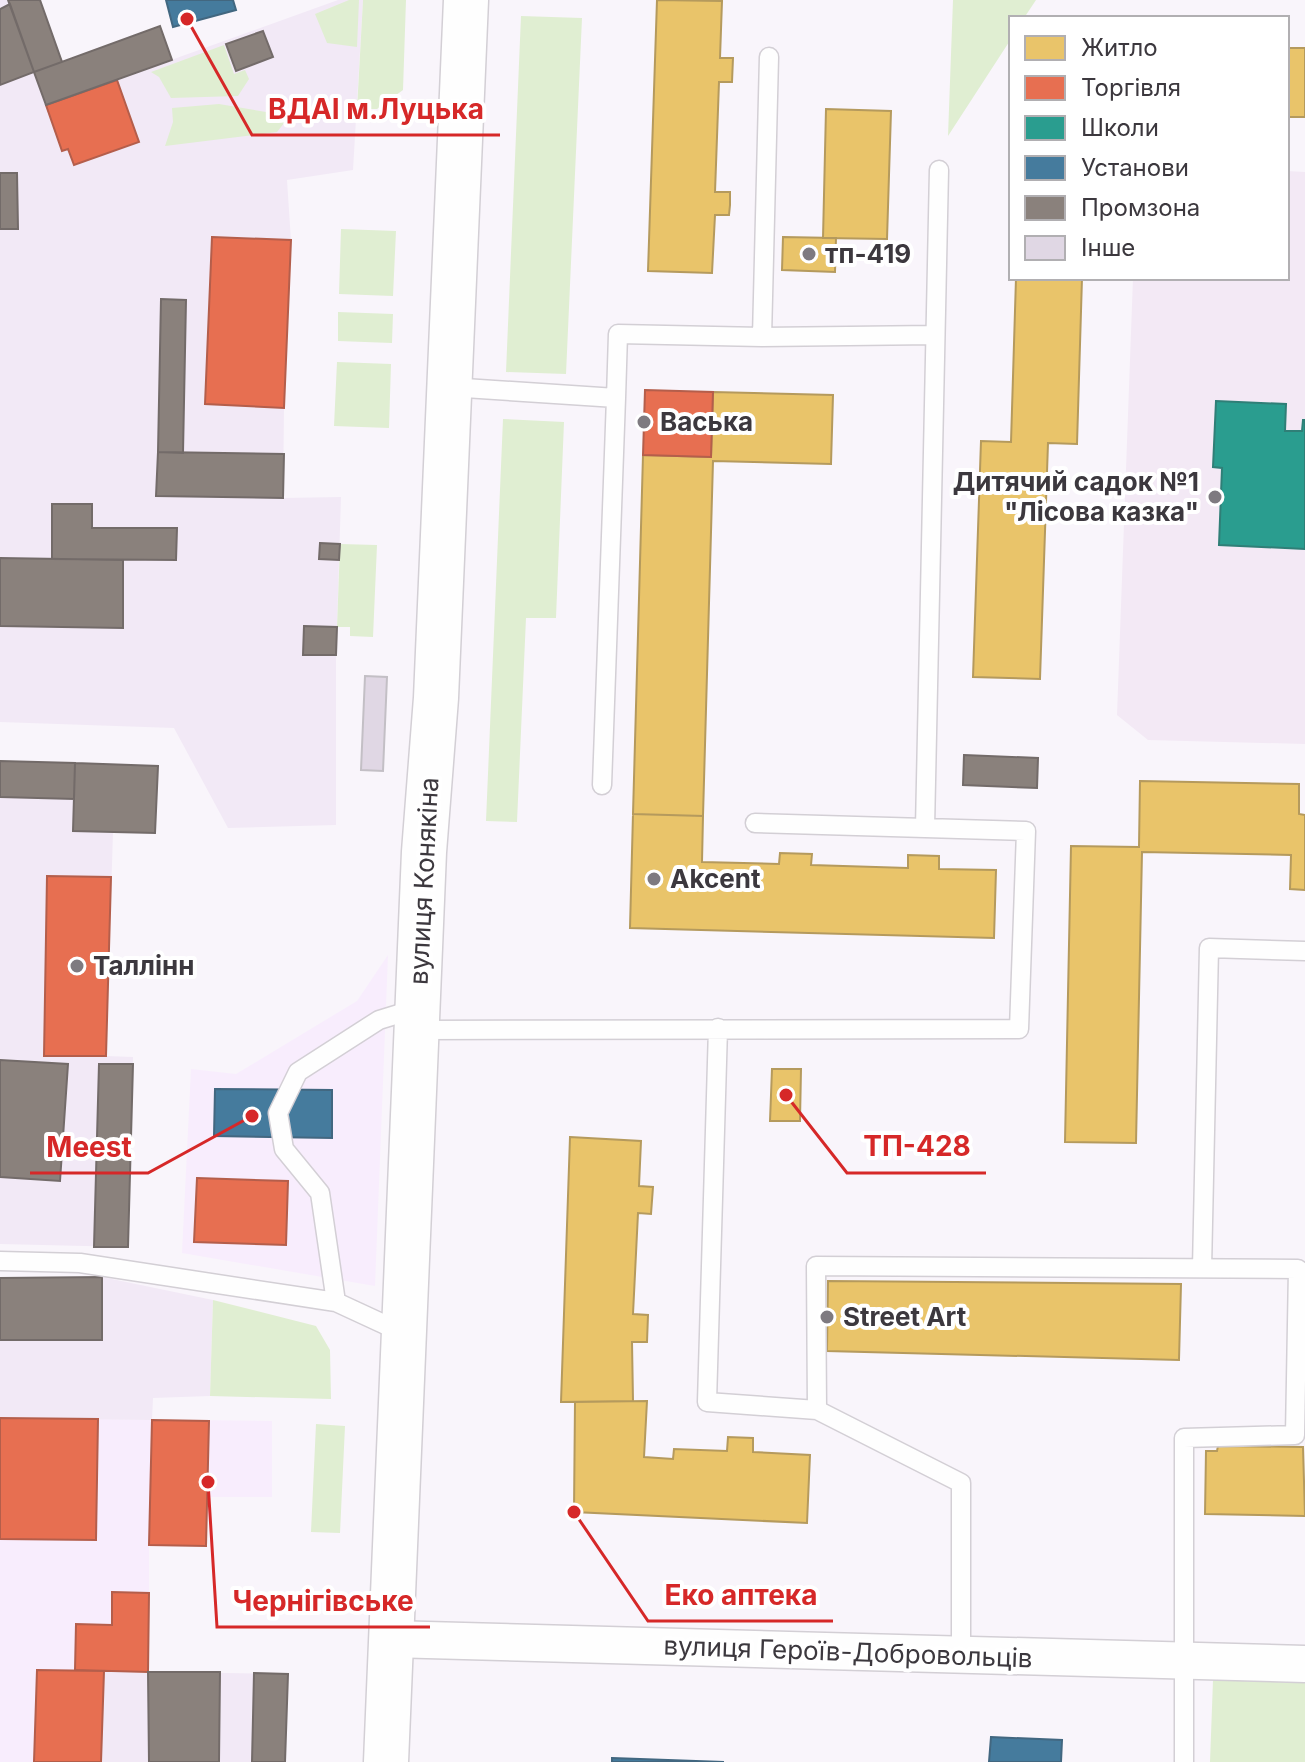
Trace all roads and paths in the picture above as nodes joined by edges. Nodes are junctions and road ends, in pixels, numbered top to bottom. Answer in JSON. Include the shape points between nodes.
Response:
{"nodes":[{"id":1,"x":466,"y":0,"type":"edge"},
{"id":2,"x":769,"y":57,"type":"dead end"},
{"id":3,"x":939,"y":170,"type":"dead end"},
{"id":4,"x":934,"y":335,"type":"junction"},
{"id":5,"x":762,"y":337,"type":"junction"},
{"id":6,"x":449,"y":387,"type":"junction"},
{"id":7,"x":616,"y":398,"type":"junction"},
{"id":8,"x":602,"y":785,"type":"dead end"},
{"id":9,"x":755,"y":823,"type":"dead end"},
{"id":10,"x":925,"y":828,"type":"junction"},
{"id":11,"x":1305,"y":951,"type":"edge"},
{"id":12,"x":417,"y":1019,"type":"junction"},
{"id":13,"x":718,"y":1028,"type":"junction"},
{"id":14,"x":0,"y":1261,"type":"edge"},
{"id":15,"x":1202,"y":1268,"type":"junction"},
{"id":16,"x":1302,"y":1269,"type":"edge"},
{"id":17,"x":336,"y":1302,"type":"junction"},
{"id":18,"x":403,"y":1333,"type":"junction"},
{"id":19,"x":817,"y":1410,"type":"junction"},
{"id":20,"x":390,"y":1639,"type":"junction"},
{"id":21,"x":961,"y":1655,"type":"junction"},
{"id":22,"x":1183,"y":1661,"type":"junction"},
{"id":23,"x":1305,"y":1664,"type":"edge"},
{"id":24,"x":386,"y":1762,"type":"edge"},
{"id":25,"x":1184,"y":1762,"type":"edge"}],
"edges":[{"from":1,"to":6,"type":"main road","name":"вулиця Конякіна"},
{"from":2,"to":5,"type":"lane"},
{"from":3,"to":4,"type":"lane"},
{"from":4,"to":5,"type":"lane"},
{"from":4,"to":10,"type":"lane"},
{"from":5,"to":7,"type":"lane","via":[[618,334]]},
{"from":6,"to":7,"type":"lane"},
{"from":6,"to":12,"type":"main road","name":"вулиця Конякіна"},
{"from":7,"to":8,"type":"lane"},
{"from":9,"to":10,"type":"lane"},
{"from":10,"to":13,"type":"lane","via":[[1026,831],[1019,1029]]},
{"from":11,"to":15,"type":"lane","via":[[1209,948]]},
{"from":12,"to":13,"type":"lane"},
{"from":12,"to":17,"type":"lane","via":[[379,1020],[298,1072],[278,1113],[284,1149],[320,1193]]},
{"from":12,"to":18,"type":"main road","name":"вулиця Конякіна"},
{"from":13,"to":19,"type":"lane","via":[[707,1402]]},
{"from":14,"to":17,"type":"lane","via":[[80,1263]]},
{"from":15,"to":16,"type":"lane"},
{"from":15,"to":19,"type":"lane","via":[[816,1266]]},
{"from":16,"to":22,"type":"lane","via":[[1295,1435],[1184,1438]]},
{"from":17,"to":18,"type":"lane"},
{"from":18,"to":20,"type":"main road","name":"вулиця Конякіна"},
{"from":19,"to":21,"type":"lane","via":[[961,1483]]},
{"from":20,"to":21,"type":"street","name":"вулиця Героїв-Добровольців"},
{"from":20,"to":24,"type":"main road","name":"вулиця Конякіна"},
{"from":21,"to":22,"type":"street","name":"вулиця Героїв-Добровольців"},
{"from":22,"to":23,"type":"street","name":"вулиця Героїв-Добровольців"},
{"from":22,"to":25,"type":"lane"}]}
